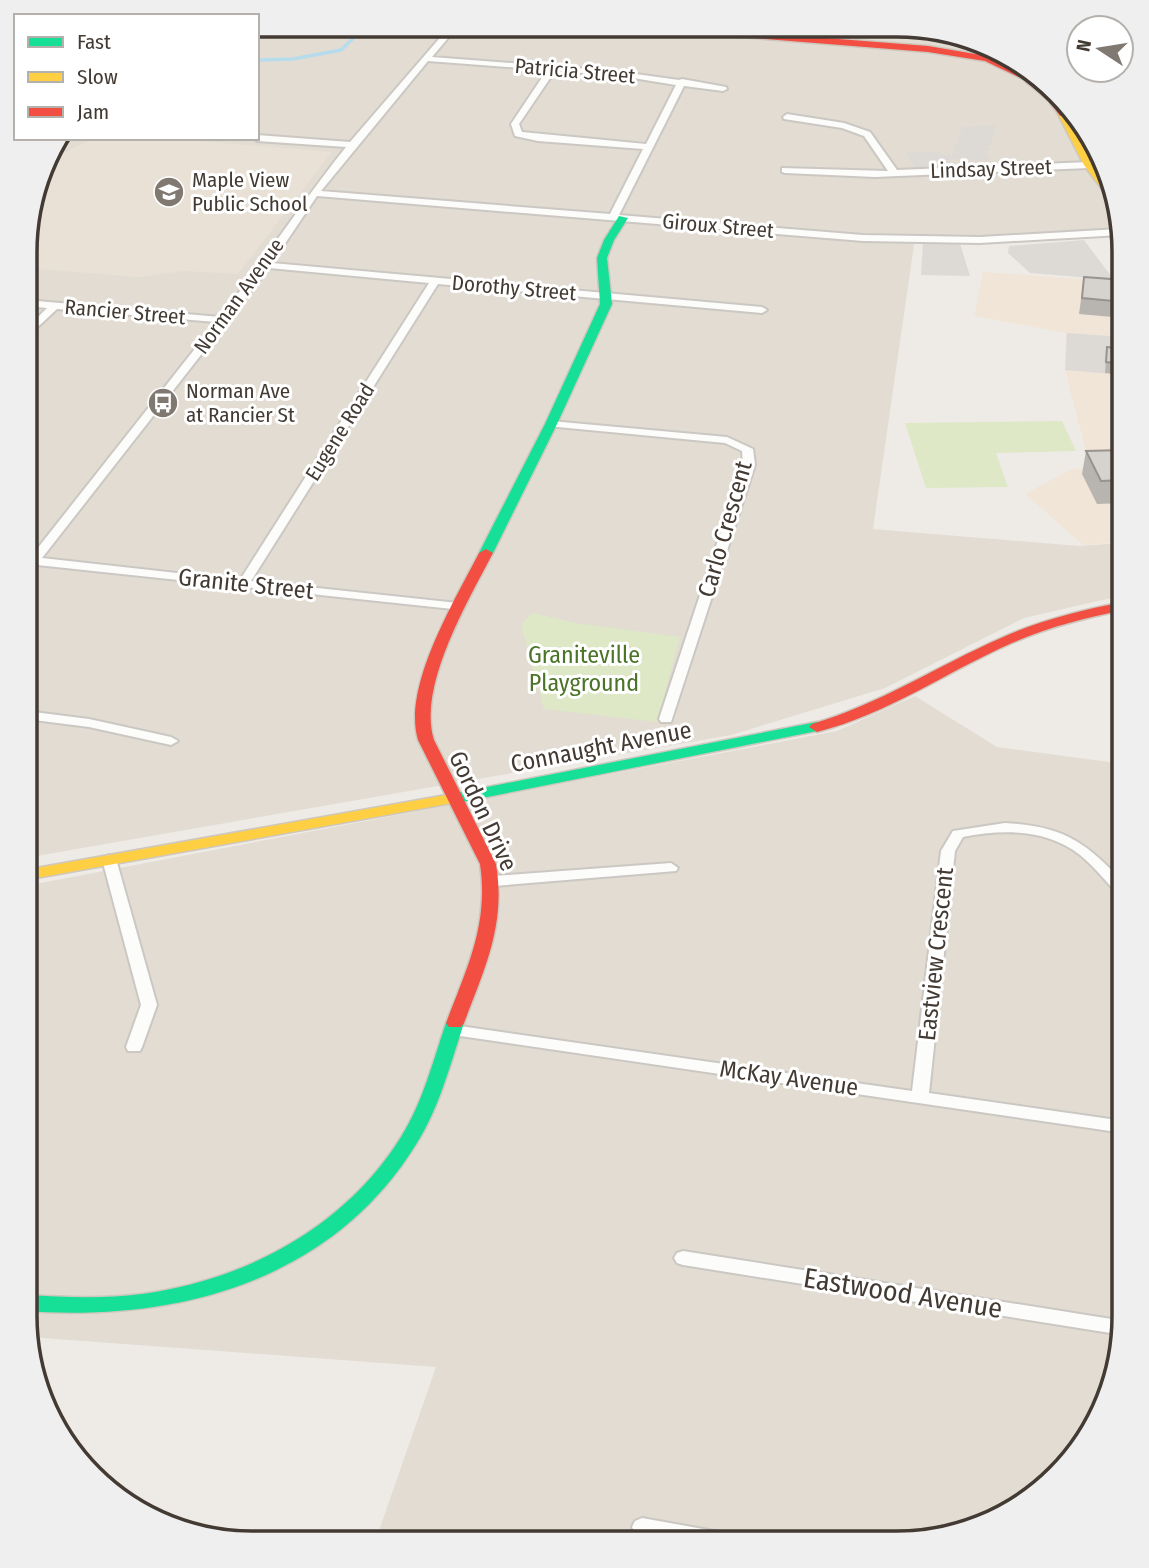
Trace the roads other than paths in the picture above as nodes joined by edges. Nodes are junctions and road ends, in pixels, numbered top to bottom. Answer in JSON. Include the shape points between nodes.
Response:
{"nodes":[{"id":1,"x":445,"y":37,"type":"edge"},
{"id":2,"x":779,"y":37,"type":"edge"},
{"id":3,"x":427,"y":59,"type":"junction"},
{"id":4,"x":553,"y":68,"type":"junction"},
{"id":5,"x":1013,"y":71,"type":"edge"},
{"id":6,"x":682,"y":81,"type":"junction"},
{"id":7,"x":723,"y":89,"type":"dead end"},
{"id":8,"x":1064,"y":116,"type":"edge"},
{"id":9,"x":787,"y":117,"type":"dead end"},
{"id":10,"x":259,"y":138,"type":"edge"},
{"id":11,"x":353,"y":145,"type":"junction"},
{"id":12,"x":646,"y":147,"type":"junction"},
{"id":13,"x":1088,"y":165,"type":"junction"},
{"id":14,"x":785,"y":170,"type":"dead end"},
{"id":15,"x":894,"y":173,"type":"junction"},
{"id":16,"x":1100,"y":180,"type":"edge"},
{"id":17,"x":317,"y":193,"type":"junction"},
{"id":18,"x":618,"y":217,"type":"junction"},
{"id":19,"x":1111,"y":233,"type":"edge"},
{"id":20,"x":266,"y":265,"type":"junction"},
{"id":21,"x":435,"y":281,"type":"junction"},
{"id":22,"x":605,"y":295,"type":"junction"},
{"id":23,"x":37,"y":304,"type":"edge"},
{"id":24,"x":54,"y":306,"type":"junction"},
{"id":25,"x":762,"y":310,"type":"dead end"},
{"id":26,"x":223,"y":320,"type":"junction"},
{"id":27,"x":37,"y":324,"type":"edge"},
{"id":28,"x":551,"y":424,"type":"junction"},
{"id":29,"x":37,"y":557,"type":"edge"},
{"id":30,"x":37,"y":567,"type":"edge"},
{"id":31,"x":244,"y":583,"type":"junction"},
{"id":32,"x":458,"y":607,"type":"junction"},
{"id":33,"x":1112,"y":608,"type":"edge"},
{"id":34,"x":37,"y":716,"type":"edge"},
{"id":35,"x":666,"y":719,"type":"dead end"},
{"id":36,"x":170,"y":741,"type":"dead end"},
{"id":37,"x":453,"y":800,"type":"junction"},
{"id":38,"x":109,"y":859,"type":"junction"},
{"id":39,"x":671,"y":867,"type":"dead end"},
{"id":40,"x":37,"y":872,"type":"edge"},
{"id":41,"x":1112,"y":879,"type":"edge"},
{"id":42,"x":494,"y":881,"type":"junction"},
{"id":43,"x":453,"y":1030,"type":"junction"},
{"id":44,"x":134,"y":1047,"type":"dead end"},
{"id":45,"x":920,"y":1097,"type":"junction"},
{"id":46,"x":1112,"y":1125,"type":"edge"},
{"id":47,"x":682,"y":1258,"type":"dead end"},
{"id":48,"x":37,"y":1303,"type":"edge"},
{"id":49,"x":1112,"y":1326,"type":"edge"},
{"id":50,"x":642,"y":1527,"type":"dead end"},
{"id":51,"x":664,"y":1531,"type":"edge"}],
"edges":[{"from":1,"to":3,"type":"street","name":"Norman Avenue"},
{"from":2,"to":5,"type":"street","via":[[928,49],[988,60]]},
{"from":3,"to":4,"type":"street","name":"Patricia Street"},
{"from":3,"to":11,"type":"street","name":"Norman Avenue"},
{"from":4,"to":6,"type":"street","name":"Patricia Street"},
{"from":4,"to":12,"type":"street","via":[[515,124],[518,134]]},
{"from":6,"to":7,"type":"street","name":"Patricia Street"},
{"from":6,"to":12,"type":"street","name":"Gordon Drive"},
{"from":8,"to":13,"type":"street"},
{"from":9,"to":15,"type":"street","via":[[867,134]]},
{"from":10,"to":11,"type":"street"},
{"from":11,"to":17,"type":"street","name":"Norman Avenue"},
{"from":12,"to":18,"type":"street","name":"Gordon Drive"},
{"from":13,"to":15,"type":"street","name":"Lindsay Street"},
{"from":13,"to":16,"type":"street"},
{"from":14,"to":15,"type":"street","name":"Lindsay Street"},
{"from":17,"to":18,"type":"street","name":"Giroux Street"},
{"from":17,"to":20,"type":"street","name":"Norman Avenue","via":[[287,229]]},
{"from":18,"to":19,"type":"street","name":"Giroux Street","via":[[863,239],[980,240]]},
{"from":18,"to":22,"type":"street","name":"Gordon Drive","via":[[602,258]]},
{"from":20,"to":21,"type":"street","name":"Dorothy Street"},
{"from":20,"to":26,"type":"street","name":"Norman Avenue"},
{"from":21,"to":22,"type":"street","name":"Dorothy Street"},
{"from":21,"to":31,"type":"street","name":"Eugene Road"},
{"from":22,"to":25,"type":"street","name":"Dorothy Street"},
{"from":22,"to":28,"type":"street","name":"Gordon Drive","via":[[606,304]]},
{"from":23,"to":24,"type":"street","name":"Rancier Street"},
{"from":24,"to":26,"type":"street","name":"Rancier Street"},
{"from":24,"to":27,"type":"street"},
{"from":26,"to":29,"type":"street","name":"Norman Avenue"},
{"from":28,"to":32,"type":"street","name":"Gordon Drive"},
{"from":28,"to":35,"type":"street","name":"Carlo Crescent","via":[[727,440],[747,449],[749,465]]},
{"from":30,"to":31,"type":"street","name":"Granite Street"},
{"from":31,"to":32,"type":"street","name":"Granite Street"},
{"from":32,"to":37,"type":"street","name":"Gordon Drive","via":[[429,678],[421,720]]},
{"from":33,"to":37,"type":"street","name":"Connaught Avenue","via":[[1030,630],[883,704],[832,723]]},
{"from":34,"to":36,"type":"street"},
{"from":37,"to":38,"type":"street","name":"Connaught Avenue"},
{"from":37,"to":42,"type":"street","name":"Gordon Drive"},
{"from":38,"to":40,"type":"street","name":"Connaught Avenue"},
{"from":38,"to":44,"type":"street","via":[[149,1004]]},
{"from":39,"to":42,"type":"street"},
{"from":41,"to":45,"type":"street","name":"Eastview Crescent","via":[[1081,849],[1051,835],[986,827],[958,834],[948,851]]},
{"from":42,"to":43,"type":"street","name":"Gordon Drive","via":[[491,922]]},
{"from":43,"to":45,"type":"street","name":"McKay Avenue"},
{"from":43,"to":48,"type":"street","name":"Gordon Drive","via":[[410,1140],[388,1174],[358,1208],[289,1256],[205,1289],[158,1300],[109,1305]]},
{"from":45,"to":46,"type":"street","name":"McKay Avenue"},
{"from":47,"to":49,"type":"street","name":"Eastwood Avenue"},
{"from":50,"to":51,"type":"street"}]}
